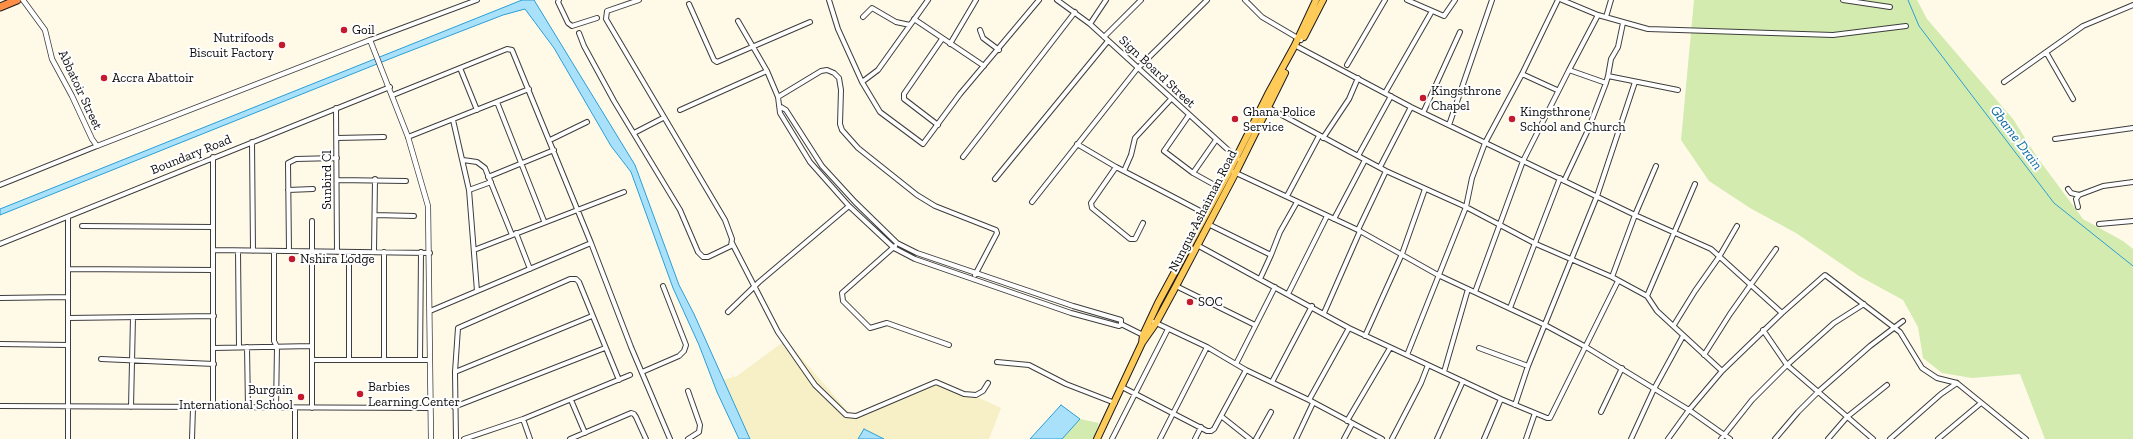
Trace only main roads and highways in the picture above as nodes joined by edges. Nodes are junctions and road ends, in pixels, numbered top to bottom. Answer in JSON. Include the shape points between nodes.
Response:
{"nodes":[{"id":1,"x":17,"y":0,"type":"edge"},
{"id":2,"x":1316,"y":0,"type":"edge"},
{"id":3,"x":1323,"y":0,"type":"edge"},
{"id":4,"x":0,"y":7,"type":"edge"},
{"id":5,"x":1300,"y":40,"type":"junction"},
{"id":6,"x":1239,"y":159,"type":"junction"},
{"id":7,"x":1233,"y":171,"type":"junction"},
{"id":8,"x":1142,"y":344,"type":"junction"},
{"id":9,"x":1097,"y":439,"type":"edge"}],
"edges":[{"from":1,"to":4,"type":"highway"},
{"from":2,"to":5,"type":"main road","name":"Nungua Ashaiman Road"},
{"from":3,"to":5,"type":"main road","name":"Nungua Ashaiman Road"},
{"from":5,"to":6,"type":"main road","name":"Nungua Ashaiman Road"},
{"from":5,"to":6,"type":"main road","name":"Nungua Ashaiman Road","via":[[1268,94]]},
{"from":6,"to":7,"type":"main road","name":"Nungua Ashaiman Road"},
{"from":7,"to":8,"type":"main road","name":"Nungua Ashaiman Road","via":[[1176,286]]},
{"from":7,"to":8,"type":"main road","name":"Nungua Ashaiman Road","via":[[1220,188],[1150,320]]},
{"from":8,"to":9,"type":"main road","name":"Nungua Ashaiman Road"}]}
